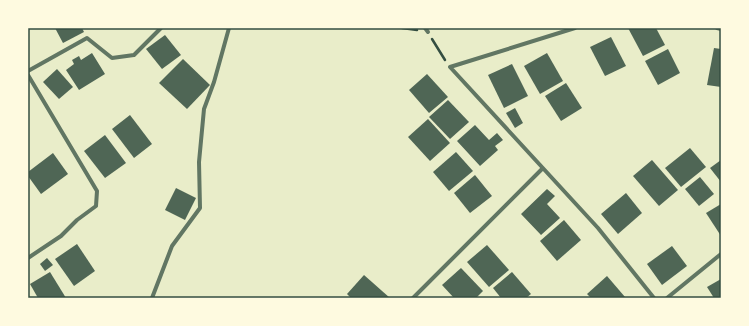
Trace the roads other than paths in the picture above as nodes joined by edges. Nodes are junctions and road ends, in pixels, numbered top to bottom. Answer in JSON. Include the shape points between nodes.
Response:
{"nodes":[{"id":1,"x":161,"y":28,"type":"edge"},
{"id":2,"x":229,"y":28,"type":"edge"},
{"id":3,"x":575,"y":28,"type":"edge"},
{"id":4,"x":717,"y":28,"type":"edge"},
{"id":5,"x":721,"y":29,"type":"edge"},
{"id":6,"x":28,"y":71,"type":"edge"},
{"id":7,"x":28,"y":75,"type":"edge"},
{"id":8,"x":542,"y":169,"type":"junction"},
{"id":9,"x":721,"y":254,"type":"edge"},
{"id":10,"x":28,"y":258,"type":"edge"},
{"id":11,"x":152,"y":298,"type":"edge"},
{"id":12,"x":413,"y":298,"type":"edge"},
{"id":13,"x":654,"y":298,"type":"edge"},
{"id":14,"x":667,"y":298,"type":"edge"}],
"edges":[{"from":1,"to":6,"type":"street","via":[[134,55],[112,58],[87,38]]},
{"from":2,"to":11,"type":"street","via":[[204,109],[200,208],[172,246]]},
{"from":3,"to":8,"type":"street","via":[[450,67]]},
{"from":4,"to":5,"type":"street"},
{"from":7,"to":10,"type":"street","via":[[97,191],[96,206],[61,236]]},
{"from":8,"to":12,"type":"street"},
{"from":8,"to":13,"type":"street","via":[[598,228]]},
{"from":9,"to":14,"type":"street"}]}
